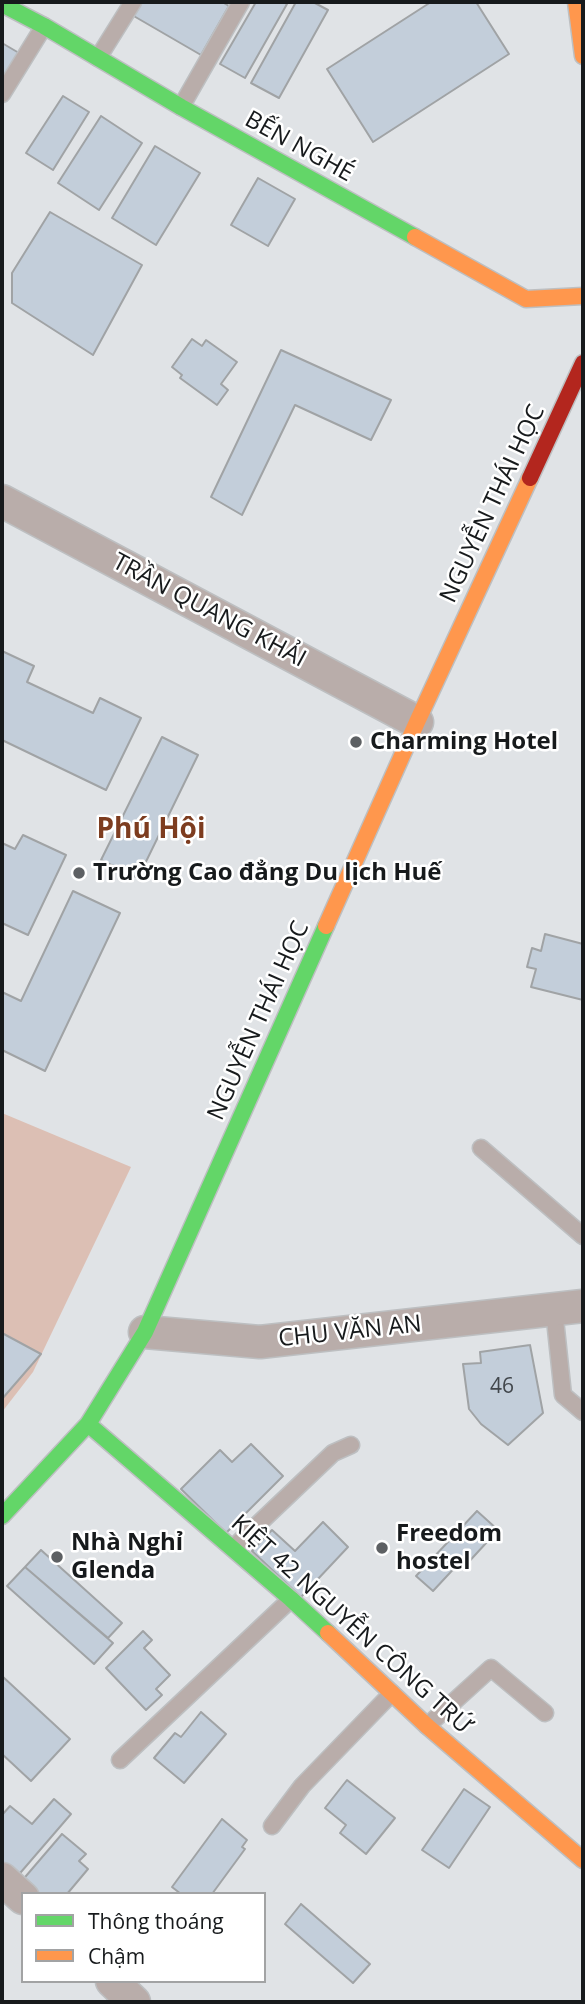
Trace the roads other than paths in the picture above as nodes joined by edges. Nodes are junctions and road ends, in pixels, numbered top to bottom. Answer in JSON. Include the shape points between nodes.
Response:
{"nodes":[{"id":1,"x":133,"y":2,"type":"edge"},
{"id":2,"x":241,"y":2,"type":"edge"},
{"id":3,"x":576,"y":2,"type":"edge"},
{"id":4,"x":2,"y":4,"type":"edge"},
{"id":5,"x":44,"y":26,"type":"junction"},
{"id":6,"x":583,"y":56,"type":"edge"},
{"id":7,"x":98,"y":58,"type":"junction"},
{"id":8,"x":2,"y":94,"type":"edge"},
{"id":9,"x":181,"y":107,"type":"junction"},
{"id":10,"x":583,"y":296,"type":"edge"},
{"id":11,"x":583,"y":363,"type":"edge"},
{"id":12,"x":2,"y":501,"type":"edge"},
{"id":13,"x":416,"y":722,"type":"junction"},
{"id":14,"x":481,"y":1148,"type":"dead end"},
{"id":15,"x":583,"y":1236,"type":"edge"},
{"id":16,"x":568,"y":1308,"type":"edge"},
{"id":17,"x":145,"y":1332,"type":"junction"},
{"id":18,"x":583,"y":1412,"type":"edge"},
{"id":19,"x":88,"y":1424,"type":"junction"},
{"id":20,"x":351,"y":1445,"type":"dead end"},
{"id":21,"x":2,"y":1516,"type":"edge"},
{"id":22,"x":233,"y":1548,"type":"junction"},
{"id":23,"x":291,"y":1599,"type":"junction"},
{"id":24,"x":392,"y":1693,"type":"junction"},
{"id":25,"x":545,"y":1713,"type":"dead end"},
{"id":26,"x":427,"y":1727,"type":"junction"},
{"id":27,"x":120,"y":1760,"type":"dead end"},
{"id":28,"x":272,"y":1826,"type":"dead end"},
{"id":29,"x":583,"y":1860,"type":"edge"},
{"id":30,"x":2,"y":1879,"type":"edge"},
{"id":31,"x":21,"y":1896,"type":"edge"},
{"id":32,"x":114,"y":1983,"type":"edge"},
{"id":33,"x":134,"y":2002,"type":"edge"}],
"edges":[{"from":1,"to":7,"type":"lane"},
{"from":2,"to":9,"type":"lane"},
{"from":3,"to":6,"type":"street"},
{"from":4,"to":5,"type":"street","name":"BẾN NGHÉ"},
{"from":5,"to":7,"type":"street","name":"BẾN NGHÉ"},
{"from":5,"to":8,"type":"lane"},
{"from":7,"to":9,"type":"street","name":"BẾN NGHÉ"},
{"from":9,"to":10,"type":"street","name":"BẾN NGHÉ","via":[[526,299]]},
{"from":11,"to":13,"type":"street","name":"NGUYỄN THÁI HỌC"},
{"from":12,"to":13,"type":"street","name":"TRẦN QUANG KHẢI"},
{"from":13,"to":17,"type":"street","name":"NGUYỄN THÁI HỌC"},
{"from":14,"to":15,"type":"lane"},
{"from":16,"to":17,"type":"street","name":"CHU VĂN AN","via":[[260,1342]]},
{"from":16,"to":18,"type":"lane","name":"CHU VĂN AN","via":[[563,1395]]},
{"from":17,"to":19,"type":"street","name":"NGUYỄN THÁI HỌC"},
{"from":19,"to":21,"type":"street","name":"NGUYỄN THÁI HỌC"},
{"from":19,"to":22,"type":"street","name":"KIỆT 42 NGUYỄN CÔNG TRỨ"},
{"from":20,"to":22,"type":"lane","via":[[333,1453]]},
{"from":22,"to":23,"type":"street","name":"KIỆT 42 NGUYỄN CÔNG TRỨ"},
{"from":23,"to":24,"type":"street","name":"KIỆT 42 NGUYỄN CÔNG TRỨ"},
{"from":23,"to":27,"type":"lane"},
{"from":24,"to":26,"type":"street","name":"KIỆT 42 NGUYỄN CÔNG TRỨ"},
{"from":24,"to":28,"type":"lane","via":[[302,1786]]},
{"from":25,"to":26,"type":"lane","via":[[491,1668]]},
{"from":26,"to":29,"type":"street","name":"KIỆT 42 NGUYỄN CÔNG TRỨ"},
{"from":30,"to":31,"type":"street"},
{"from":32,"to":33,"type":"street"}]}
